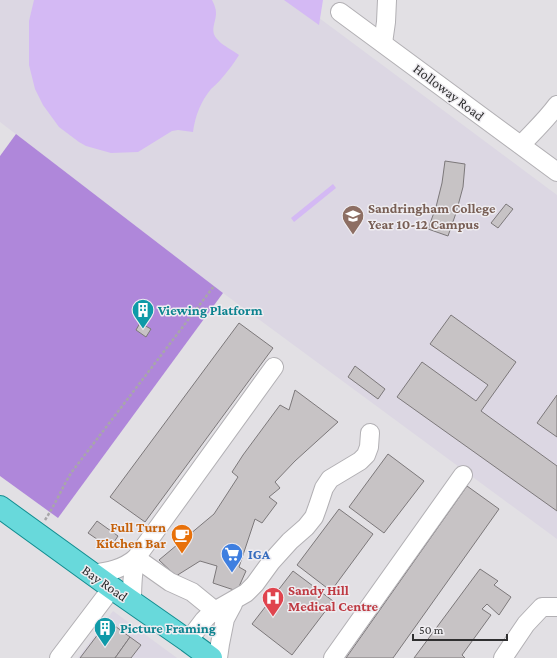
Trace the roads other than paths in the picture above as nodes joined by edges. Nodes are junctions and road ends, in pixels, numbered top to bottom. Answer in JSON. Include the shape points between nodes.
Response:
{"nodes":[{"id":1,"x":387,"y":0,"type":"edge"},
{"id":2,"x":340,"y":12,"type":"dead end"},
{"id":3,"x":383,"y":43,"type":"junction"},
{"id":4,"x":554,"y":109,"type":"edge"},
{"id":5,"x":525,"y":148,"type":"junction"},
{"id":6,"x":557,"y":172,"type":"edge"},
{"id":7,"x":274,"y":367,"type":"dead end"},
{"id":8,"x":370,"y":433,"type":"dead end"},
{"id":9,"x":463,"y":475,"type":"dead end"},
{"id":10,"x":0,"y":507,"type":"edge"},
{"id":11,"x":136,"y":558,"type":"junction"},
{"id":12,"x":92,"y":574,"type":"junction"},
{"id":13,"x":112,"y":588,"type":"junction"},
{"id":14,"x":132,"y":602,"type":"junction"},
{"id":15,"x":557,"y":607,"type":"edge"},
{"id":16,"x":223,"y":608,"type":"junction"},
{"id":17,"x":198,"y":648,"type":"edge"},
{"id":18,"x":59,"y":658,"type":"edge"},
{"id":19,"x":218,"y":658,"type":"edge"},
{"id":20,"x":333,"y":658,"type":"edge"},
{"id":21,"x":503,"y":658,"type":"edge"}],
"edges":[{"from":1,"to":3,"type":"street"},
{"from":2,"to":3,"type":"street","name":"Holloway Road"},
{"from":3,"to":5,"type":"street","name":"Holloway Road"},
{"from":4,"to":5,"type":"street","via":[[538,136]]},
{"from":5,"to":6,"type":"street","name":"Holloway Road"},
{"from":7,"to":11,"type":"street"},
{"from":8,"to":16,"type":"street","via":[[366,455],[330,479],[324,488],[314,517],[306,527],[290,541],[246,593]]},
{"from":9,"to":20,"type":"street"},
{"from":10,"to":12,"type":"main road","name":"Bay Road"},
{"from":11,"to":12,"type":"street","via":[[117,569]]},
{"from":11,"to":14,"type":"street","via":[[133,568]]},
{"from":11,"to":16,"type":"street","via":[[170,582]]},
{"from":12,"to":13,"type":"main road","name":"Bay Road"},
{"from":13,"to":14,"type":"main road","name":"Bay Road"},
{"from":13,"to":18,"type":"street"},
{"from":14,"to":17,"type":"main road","name":"Bay Road"},
{"from":15,"to":21,"type":"street","via":[[542,607],[526,624]]},
{"from":16,"to":17,"type":"street"},
{"from":16,"to":19,"type":"street","via":[[225,619]]}]}
